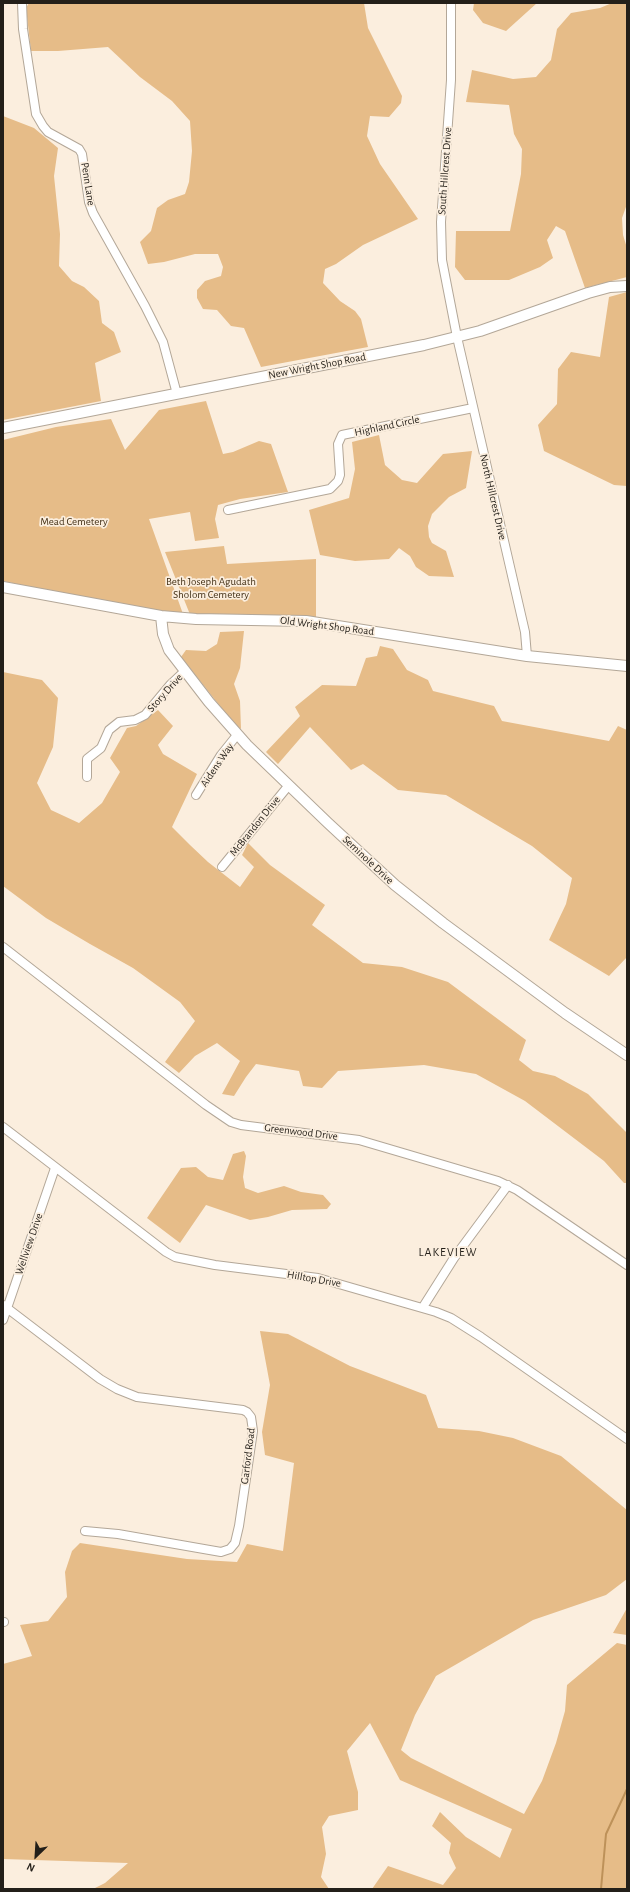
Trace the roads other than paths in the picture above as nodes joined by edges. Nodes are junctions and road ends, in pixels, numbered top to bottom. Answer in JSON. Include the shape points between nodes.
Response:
{"nodes":[{"id":1,"x":22,"y":3,"type":"edge"},
{"id":2,"x":451,"y":3,"type":"edge"},
{"id":3,"x":627,"y":286,"type":"edge"},
{"id":4,"x":457,"y":337,"type":"junction"},
{"id":5,"x":177,"y":394,"type":"junction"},
{"id":6,"x":473,"y":408,"type":"junction"},
{"id":7,"x":3,"y":428,"type":"edge"},
{"id":8,"x":228,"y":510,"type":"dead end"},
{"id":9,"x":3,"y":587,"type":"edge"},
{"id":10,"x":162,"y":616,"type":"junction"},
{"id":11,"x":527,"y":656,"type":"junction"},
{"id":12,"x":627,"y":666,"type":"edge"},
{"id":13,"x":185,"y":671,"type":"junction"},
{"id":14,"x":237,"y":735,"type":"junction"},
{"id":15,"x":87,"y":777,"type":"dead end"},
{"id":16,"x":289,"y":785,"type":"junction"},
{"id":17,"x":196,"y":795,"type":"dead end"},
{"id":18,"x":222,"y":867,"type":"dead end"},
{"id":19,"x":3,"y":947,"type":"edge"},
{"id":20,"x":627,"y":1055,"type":"edge"},
{"id":21,"x":3,"y":1127,"type":"edge"},
{"id":22,"x":55,"y":1168,"type":"junction"},
{"id":23,"x":508,"y":1185,"type":"junction"},
{"id":24,"x":627,"y":1265,"type":"edge"},
{"id":25,"x":5,"y":1307,"type":"edge"},
{"id":26,"x":423,"y":1307,"type":"junction"},
{"id":27,"x":3,"y":1320,"type":"edge"},
{"id":28,"x":627,"y":1438,"type":"edge"},
{"id":29,"x":85,"y":1531,"type":"dead end"}],
"edges":[{"from":1,"to":5,"type":"street","name":"Penn Lane","via":[[23,28],[36,114],[48,132],[82,154],[93,213],[163,342]]},
{"from":2,"to":4,"type":"street","name":"South Hillcrest Drive","via":[[451,80],[440,244]]},
{"from":3,"to":4,"type":"street","name":"New Wright Shop Road","via":[[610,287]]},
{"from":4,"to":5,"type":"street","name":"New Wright Shop Road"},
{"from":4,"to":6,"type":"street","name":"North Hillcrest Drive"},
{"from":5,"to":7,"type":"street","name":"New Wright Shop Road"},
{"from":6,"to":8,"type":"street","name":"Highland Circle","via":[[342,435],[338,444],[340,475],[330,489]]},
{"from":6,"to":11,"type":"street","name":"North Hillcrest Drive","via":[[525,632]]},
{"from":9,"to":10,"type":"street","name":"Old Wright Shop Road"},
{"from":10,"to":11,"type":"street","name":"Old Wright Shop Road","via":[[312,621]]},
{"from":10,"to":13,"type":"street","name":"Seminole Drive","via":[[165,641]]},
{"from":11,"to":12,"type":"street","name":"Old Wright Shop Road"},
{"from":13,"to":14,"type":"street","name":"Seminole Drive"},
{"from":13,"to":15,"type":"street","name":"Story Drive","via":[[145,715],[135,720],[119,722],[109,730],[101,748],[87,759]]},
{"from":14,"to":16,"type":"street","name":"Seminole Drive"},
{"from":14,"to":17,"type":"street","name":"Aidens Way"},
{"from":16,"to":18,"type":"street","name":"McBrandon Drive"},
{"from":16,"to":20,"type":"street","name":"Seminole Drive","via":[[395,885],[565,1013]]},
{"from":19,"to":23,"type":"street","name":"Greenwood Drive","via":[[206,1105],[232,1122],[359,1140]]},
{"from":21,"to":22,"type":"street","name":"Hilltop Drive"},
{"from":22,"to":25,"type":"street","name":"Wellview Drive"},
{"from":22,"to":26,"type":"street","name":"Hilltop Drive","via":[[175,1257],[215,1265],[318,1278]]},
{"from":23,"to":24,"type":"street","name":"Greenwood Drive"},
{"from":23,"to":26,"type":"street","via":[[454,1258]]},
{"from":25,"to":27,"type":"street","name":"Wellview Drive"},
{"from":25,"to":29,"type":"street","name":"Garford Road","via":[[117,1389],[137,1397],[243,1410],[251,1417],[253,1431],[239,1526],[235,1543],[230,1549],[221,1552],[118,1534]]},
{"from":26,"to":28,"type":"street","name":"Hilltop Drive","via":[[451,1318]]}]}
